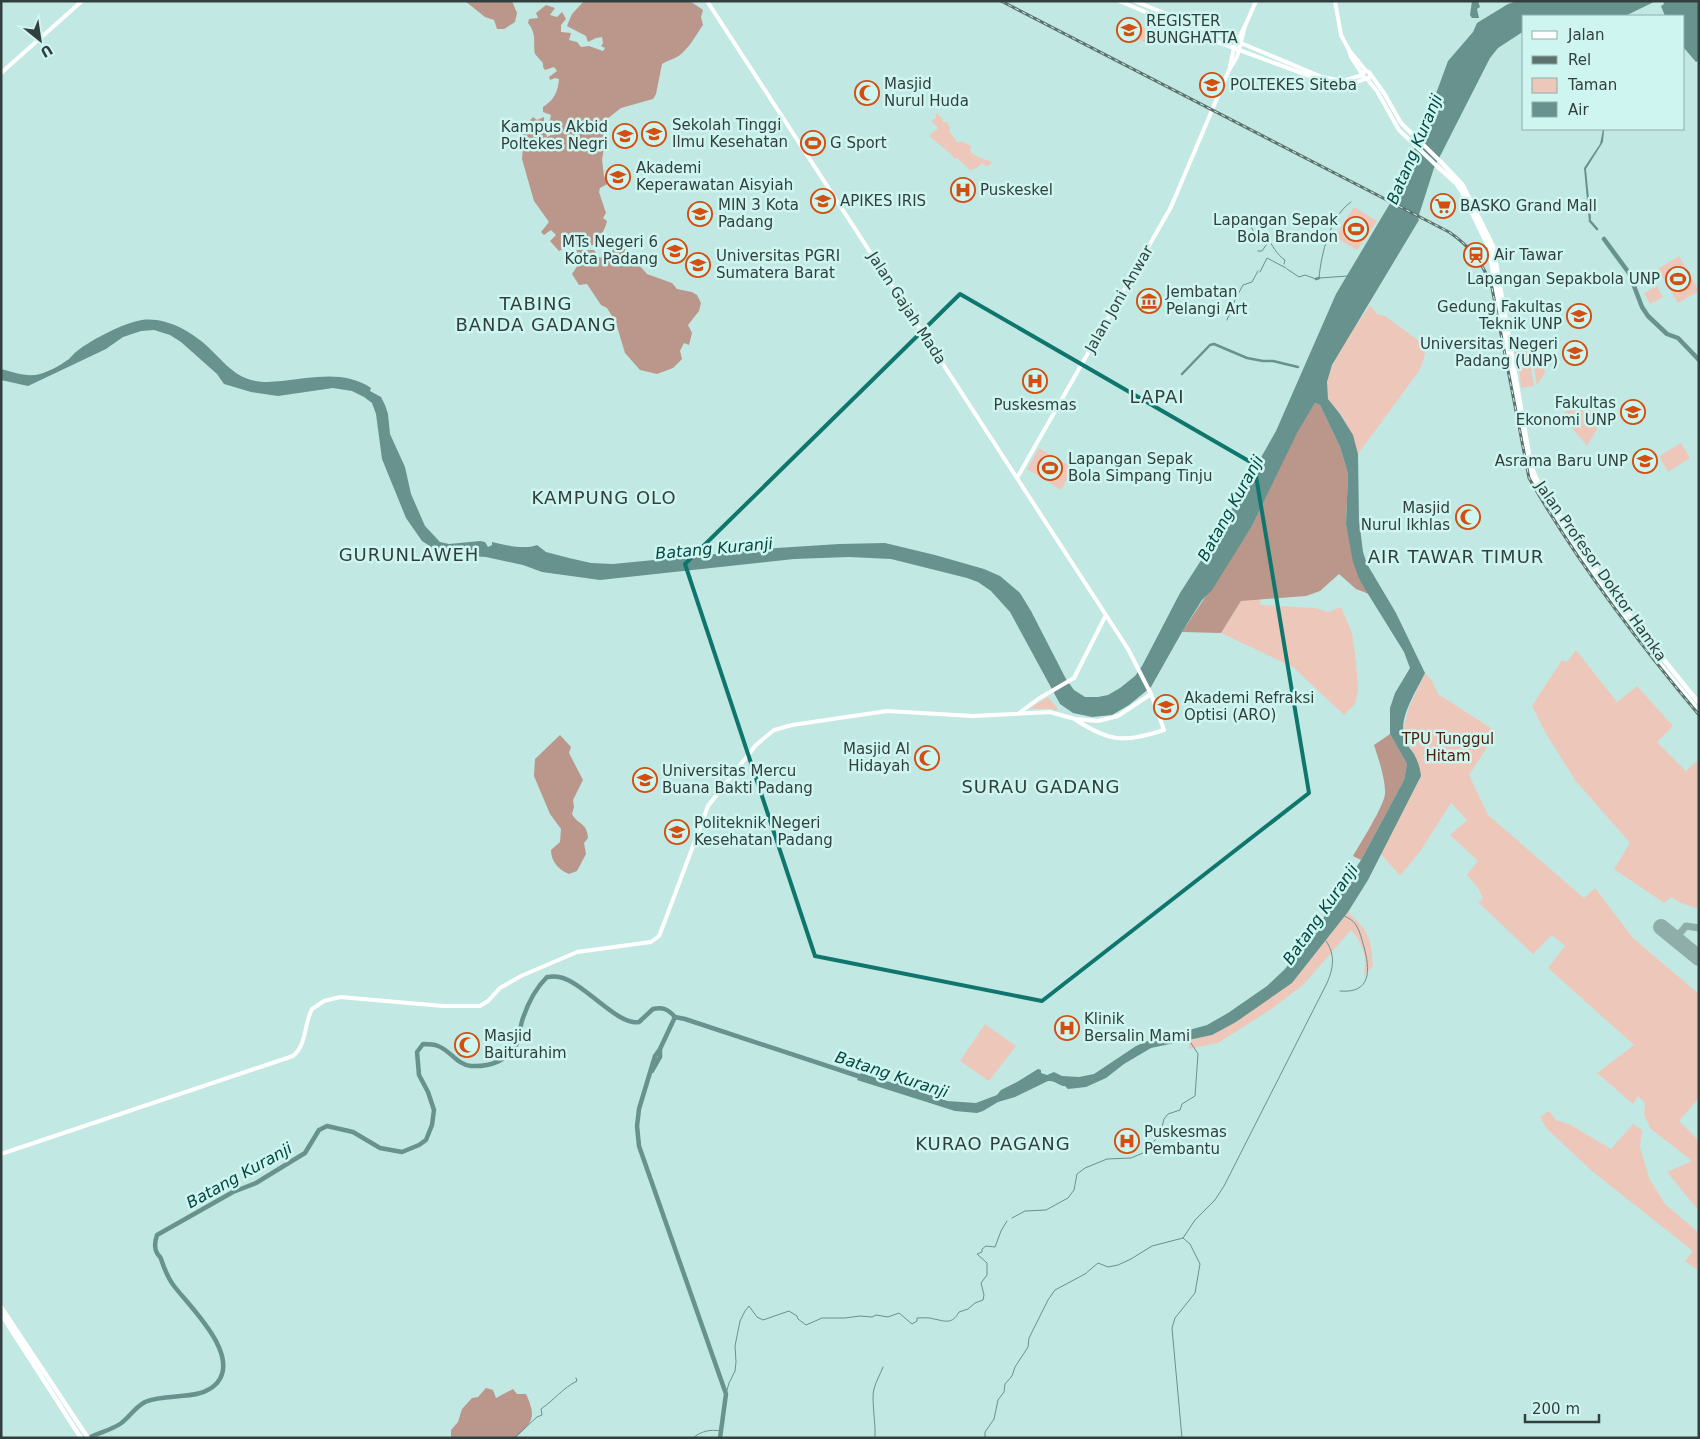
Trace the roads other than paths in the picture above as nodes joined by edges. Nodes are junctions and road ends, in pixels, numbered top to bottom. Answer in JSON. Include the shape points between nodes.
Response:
{"nodes":[{"id":1,"x":82,"y":1,"type":"edge"},
{"id":2,"x":707,"y":1,"type":"edge"},
{"id":3,"x":1120,"y":1,"type":"edge"},
{"id":4,"x":1134,"y":1,"type":"edge"},
{"id":5,"x":1256,"y":1,"type":"edge"},
{"id":6,"x":1336,"y":1,"type":"edge"},
{"id":7,"x":1245,"y":26,"type":"junction"},
{"id":8,"x":1236,"y":42,"type":"junction"},
{"id":9,"x":1241,"y":44,"type":"junction"},
{"id":10,"x":1234,"y":48,"type":"junction"},
{"id":11,"x":1239,"y":50,"type":"junction"},
{"id":12,"x":1229,"y":70,"type":"junction"},
{"id":13,"x":1,"y":72,"type":"edge"},
{"id":14,"x":1365,"y":75,"type":"junction"},
{"id":15,"x":1441,"y":162,"type":"joint"},
{"id":16,"x":1438,"y":167,"type":"joint"},
{"id":17,"x":1502,"y":316,"type":"junction"},
{"id":18,"x":1017,"y":478,"type":"junction"},
{"id":19,"x":1106,"y":615,"type":"junction"},
{"id":20,"x":1654,"y":653,"type":"junction"},
{"id":21,"x":1150,"y":693,"type":"junction"},
{"id":22,"x":1699,"y":703,"type":"edge"},
{"id":23,"x":1699,"y":710,"type":"edge"},
{"id":24,"x":1016,"y":715,"type":"junction"},
{"id":25,"x":1086,"y":723,"type":"junction"},
{"id":26,"x":1,"y":1154,"type":"edge"},
{"id":27,"x":1,"y":1307,"type":"edge"},
{"id":28,"x":1,"y":1314,"type":"edge"},
{"id":29,"x":80,"y":1430,"type":"junction"},
{"id":30,"x":81,"y":1438,"type":"edge"},
{"id":31,"x":88,"y":1438,"type":"edge"}],
"edges":[{"from":1,"to":13,"type":"main road"},
{"from":2,"to":18,"type":"main road","name":"Jalan Gajah Mada"},
{"from":3,"to":10,"type":"main road"},
{"from":4,"to":8,"type":"main road"},
{"from":5,"to":7,"type":"main road"},
{"from":6,"to":14,"type":"main road","via":[[1340,31]]},
{"from":7,"to":8,"type":"main road"},
{"from":7,"to":9,"type":"main road"},
{"from":8,"to":9,"type":"main road"},
{"from":8,"to":10,"type":"main road"},
{"from":9,"to":11,"type":"main road"},
{"from":9,"to":14,"type":"main road","via":[[1322,77],[1343,82]]},
{"from":10,"to":11,"type":"main road"},
{"from":10,"to":12,"type":"main road"},
{"from":11,"to":12,"type":"main road"},
{"from":11,"to":14,"type":"main road","via":[[1334,86],[1349,85]]},
{"from":12,"to":18,"type":"main road","name":"Jalan Joni Anwar","via":[[1171,207]]},
{"from":14,"to":15,"type":"main road","via":[[1384,93],[1401,123]]},
{"from":14,"to":16,"type":"main road","via":[[1396,126]]},
{"from":15,"to":17,"type":"highway","via":[[1462,184],[1492,242]]},
{"from":16,"to":17,"type":"highway","via":[[1459,187],[1486,240]]},
{"from":17,"to":20,"type":"highway","name":"Jalan Profesor Doktor Hamka","via":[[1531,476],[1596,577]]},
{"from":18,"to":19,"type":"main road","name":"Jalan Gajah Mada"},
{"from":19,"to":21,"type":"main road","name":"Jalan Gajah Mada"},
{"from":19,"to":24,"type":"main road","via":[[1070,682]]},
{"from":20,"to":22,"type":"highway","name":"Jalan Profesor Doktor Hamka"},
{"from":20,"to":23,"type":"highway","name":"Jalan Profesor Doktor Hamka"},
{"from":21,"to":25,"type":"main road","via":[[1118,716]]},
{"from":21,"to":25,"type":"main road","name":"Jalan Gajah Mada","via":[[1164,730],[1125,739],[1108,736]]},
{"from":24,"to":25,"type":"main road","via":[[1050,712]]},
{"from":24,"to":26,"type":"main road","via":[[943,716],[887,712],[780,728],[761,739],[712,800],[659,936],[651,942],[577,952],[521,976],[500,988],[480,1006],[330,999],[312,1009],[301,1044],[293,1056]]},
{"from":27,"to":29,"type":"highway"},
{"from":28,"to":29,"type":"highway"},
{"from":29,"to":30,"type":"highway"},
{"from":29,"to":31,"type":"highway"}]}
